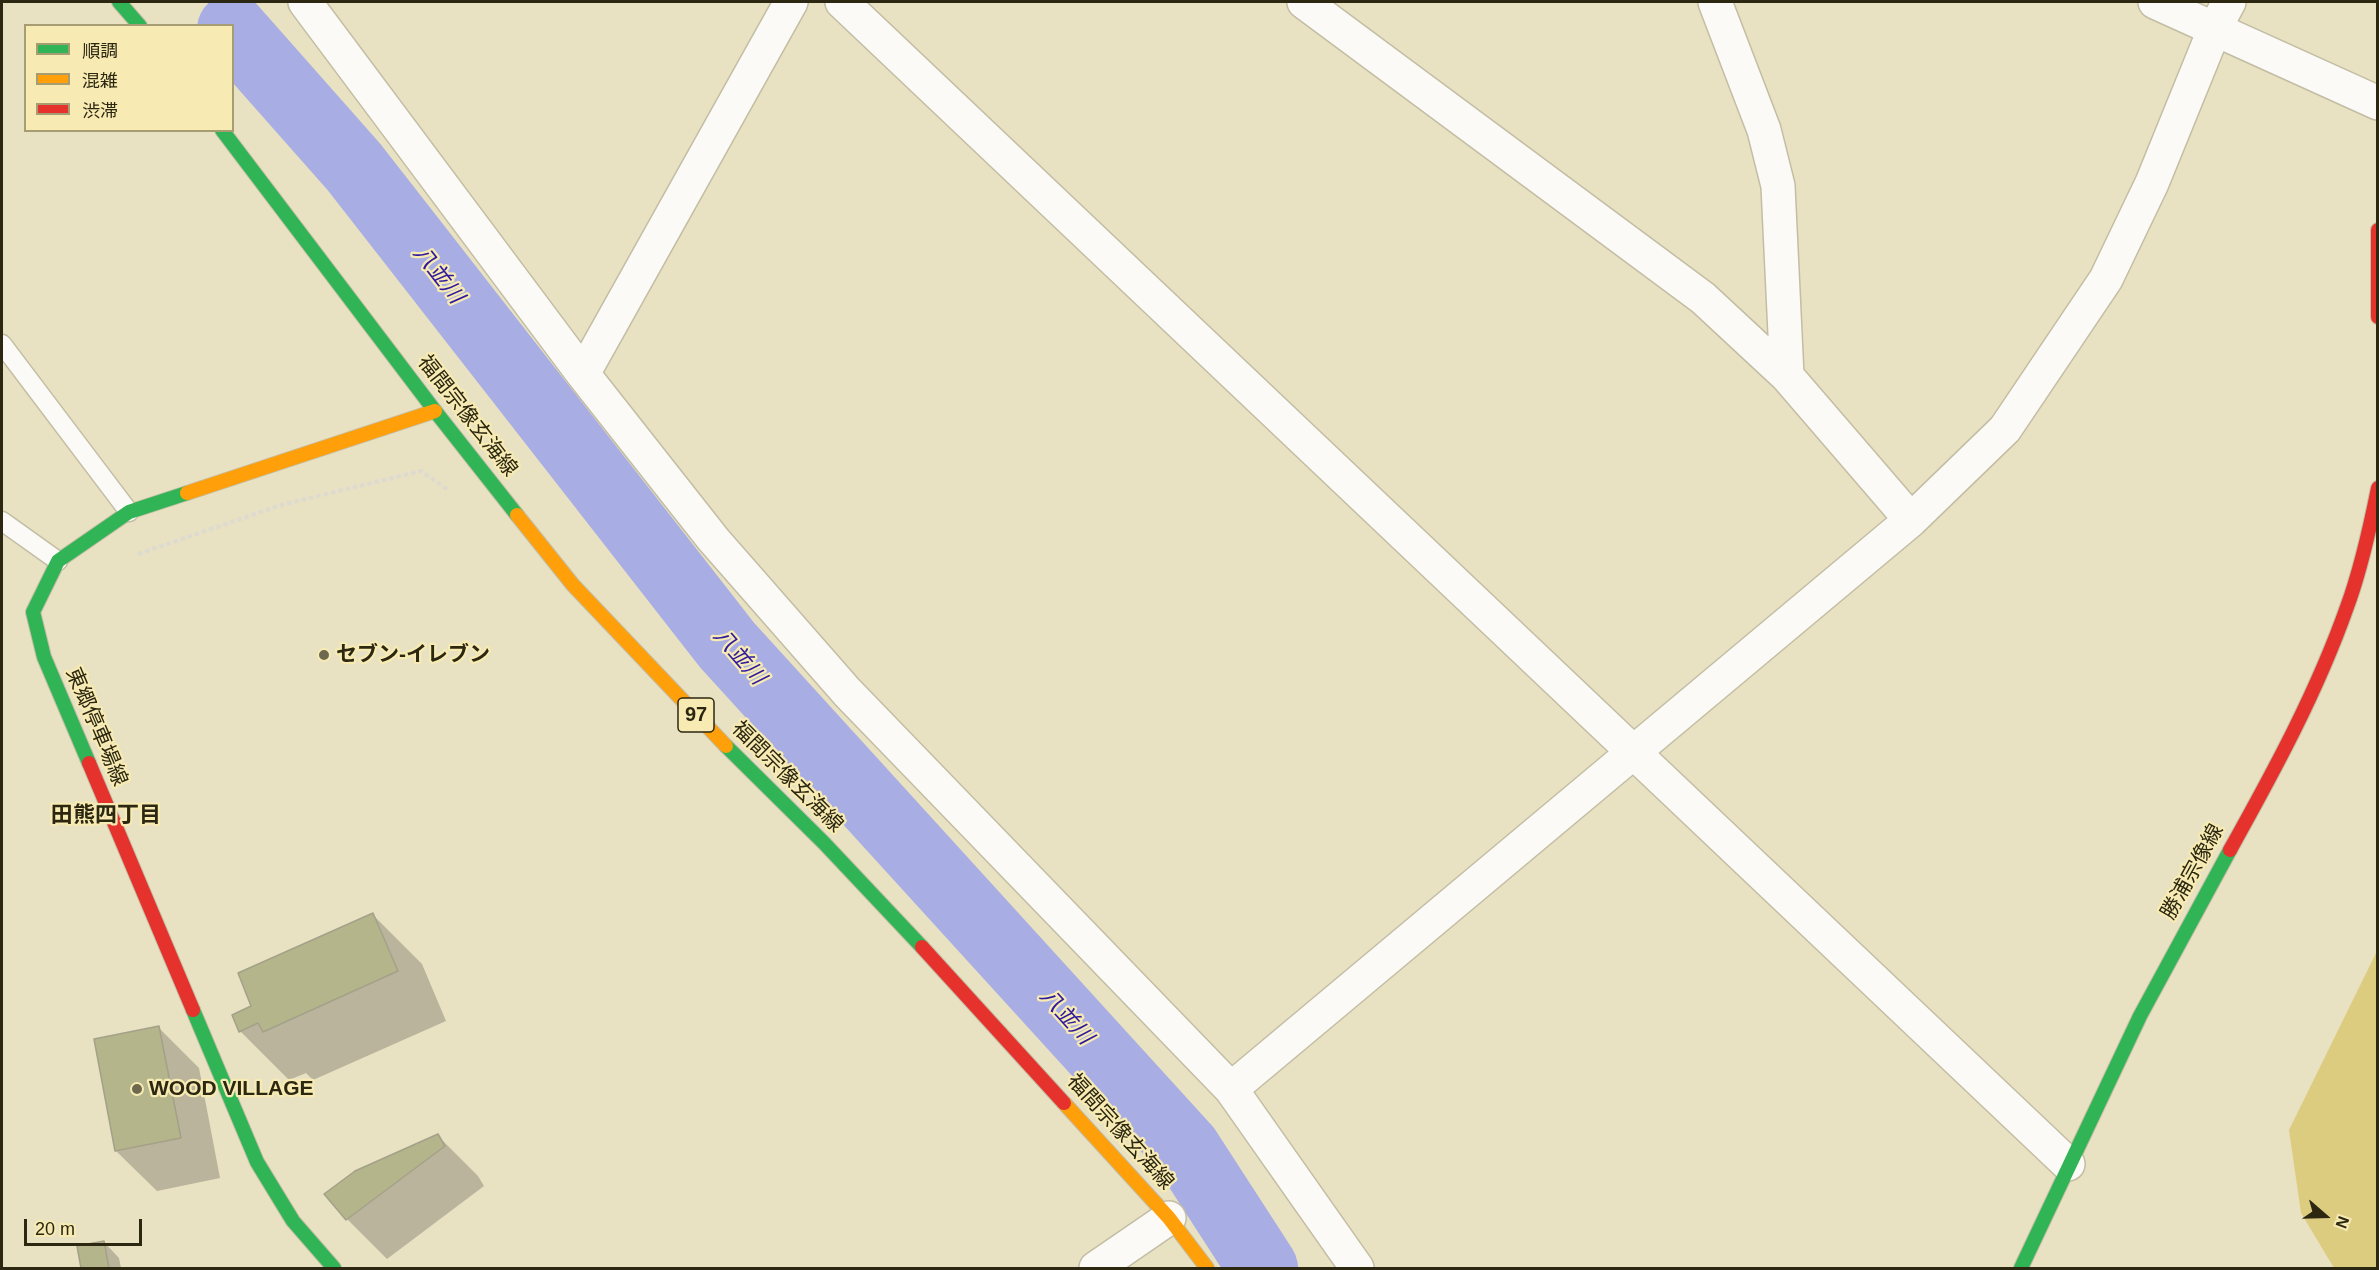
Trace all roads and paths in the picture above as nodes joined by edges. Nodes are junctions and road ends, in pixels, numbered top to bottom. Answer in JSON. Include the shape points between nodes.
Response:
{"nodes":[{"id":1,"x":119,"y":2,"type":"edge"},
{"id":2,"x":305,"y":2,"type":"edge"},
{"id":3,"x":791,"y":2,"type":"edge"},
{"id":4,"x":842,"y":2,"type":"edge"},
{"id":5,"x":1304,"y":2,"type":"edge"},
{"id":6,"x":1715,"y":2,"type":"edge"},
{"id":7,"x":2155,"y":2,"type":"edge"},
{"id":8,"x":2222,"y":15,"type":"edge"},
{"id":9,"x":138,"y":24,"type":"edge"},
{"id":10,"x":2378,"y":103,"type":"edge"},
{"id":11,"x":224,"y":132,"type":"edge"},
{"id":12,"x":2378,"y":230,"type":"edge"},
{"id":13,"x":2378,"y":317,"type":"edge"},
{"id":14,"x":2,"y":344,"type":"edge"},
{"id":15,"x":583,"y":374,"type":"junction"},
{"id":16,"x":1787,"y":376,"type":"junction"},
{"id":17,"x":435,"y":411,"type":"junction"},
{"id":18,"x":421,"y":471,"type":"dead end"},
{"id":19,"x":2378,"y":488,"type":"edge"},
{"id":20,"x":129,"y":512,"type":"junction"},
{"id":21,"x":1911,"y":520,"type":"junction"},
{"id":22,"x":2,"y":521,"type":"edge"},
{"id":23,"x":127,"y":557,"type":"dead end"},
{"id":24,"x":58,"y":561,"type":"junction"},
{"id":25,"x":1634,"y":753,"type":"junction"},
{"id":26,"x":1231,"y":1089,"type":"junction"},
{"id":27,"x":2068,"y":1164,"type":"junction"},
{"id":28,"x":1169,"y":1218,"type":"junction"},
{"id":29,"x":334,"y":1269,"type":"edge"},
{"id":30,"x":1096,"y":1269,"type":"edge"},
{"id":31,"x":1207,"y":1269,"type":"edge"},
{"id":32,"x":1357,"y":1269,"type":"edge"},
{"id":33,"x":2021,"y":1269,"type":"edge"}],
"edges":[{"from":1,"to":9,"type":"main road"},
{"from":2,"to":15,"type":"street"},
{"from":3,"to":15,"type":"street"},
{"from":4,"to":25,"type":"street"},
{"from":5,"to":16,"type":"street","via":[[1702,298]]},
{"from":6,"to":16,"type":"street","via":[[1764,130],[1778,186]]},
{"from":7,"to":8,"type":"street"},
{"from":8,"to":10,"type":"street"},
{"from":8,"to":21,"type":"street","via":[[2152,183],[2106,279],[2006,429]]},
{"from":11,"to":17,"type":"main road","name":"福間宗像玄海線","number":"97"},
{"from":12,"to":13,"type":"main road"},
{"from":14,"to":20,"type":"lane"},
{"from":15,"to":26,"type":"street","via":[[713,539],[847,692]]},
{"from":16,"to":21,"type":"street"},
{"from":17,"to":20,"type":"main road","name":"東郷停車場線"},
{"from":17,"to":28,"type":"main road","name":"福間宗像玄海線","number":"97","via":[[573,585],[678,698],[832,852]]},
{"from":18,"to":23,"type":"path","via":[[281,505]]},
{"from":19,"to":27,"type":"main road","name":"勝浦宗像線","via":[[2358,580],[2289,744],[2182,936]]},
{"from":20,"to":24,"type":"main road","name":"東郷停車場線"},
{"from":21,"to":25,"type":"street"},
{"from":22,"to":24,"type":"lane"},
{"from":24,"to":29,"type":"main road","name":"東郷停車場線","via":[[33,612],[44,657],[257,1162],[293,1221]]},
{"from":25,"to":26,"type":"street"},
{"from":25,"to":27,"type":"street"},
{"from":26,"to":32,"type":"street"},
{"from":27,"to":33,"type":"main road","name":"勝浦宗像線"},
{"from":28,"to":30,"type":"street"},
{"from":28,"to":31,"type":"main road","name":"福間宗像玄海線","number":"97"}]}
